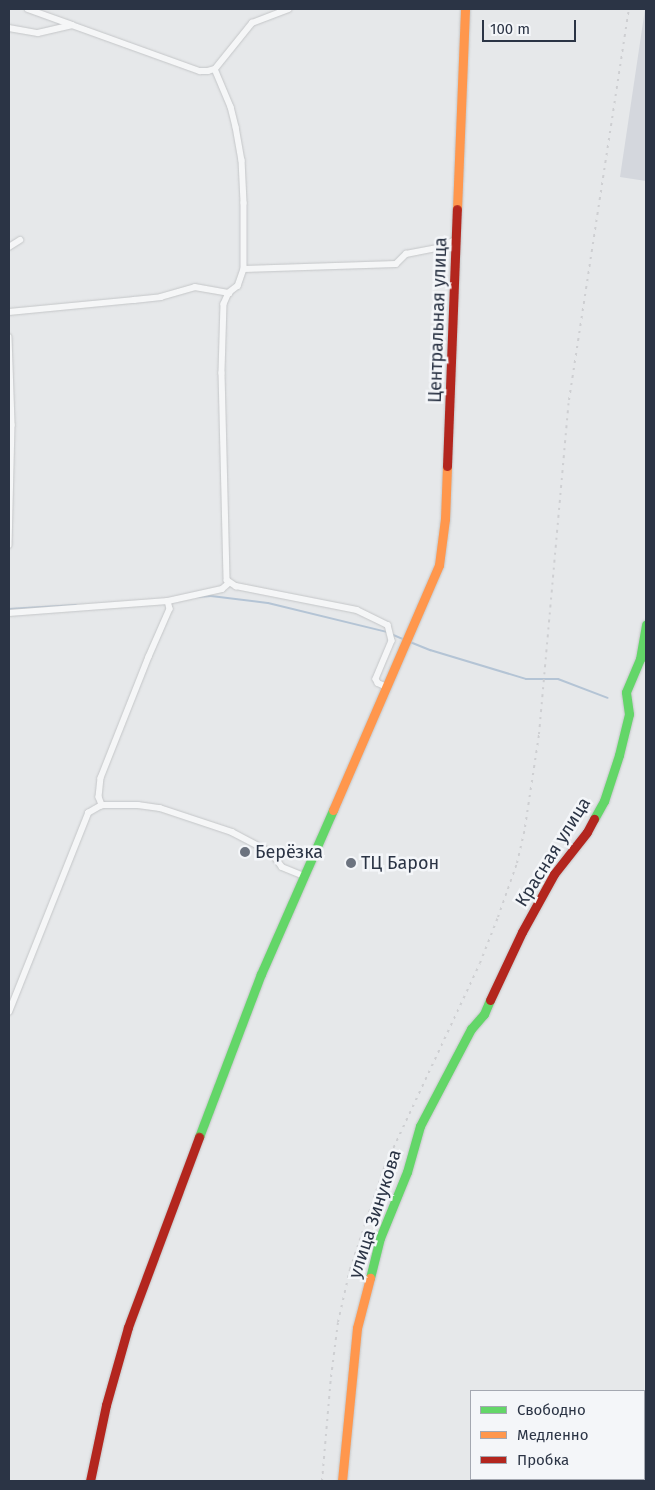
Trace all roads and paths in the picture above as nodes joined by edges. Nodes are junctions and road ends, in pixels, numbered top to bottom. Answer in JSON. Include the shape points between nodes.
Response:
{"nodes":[{"id":1,"x":28,"y":9,"type":"edge"},
{"id":2,"x":288,"y":9,"type":"edge"},
{"id":3,"x":465,"y":9,"type":"edge"},
{"id":4,"x":72,"y":25,"type":"junction"},
{"id":5,"x":9,"y":28,"type":"edge"},
{"id":6,"x":215,"y":69,"type":"junction"},
{"id":7,"x":457,"y":239,"type":"junction"},
{"id":8,"x":20,"y":240,"type":"dead end"},
{"id":9,"x":9,"y":247,"type":"edge"},
{"id":10,"x":244,"y":268,"type":"junction"},
{"id":11,"x":230,"y":293,"type":"junction"},
{"id":12,"x":9,"y":312,"type":"edge"},
{"id":13,"x":9,"y":337,"type":"edge"},
{"id":14,"x":9,"y":545,"type":"edge"},
{"id":15,"x":229,"y":583,"type":"junction"},
{"id":16,"x":168,"y":601,"type":"junction"},
{"id":17,"x":9,"y":613,"type":"edge"},
{"id":18,"x":646,"y":625,"type":"edge"},
{"id":19,"x":387,"y":687,"type":"junction"},
{"id":20,"x":102,"y":805,"type":"junction"},
{"id":21,"x":304,"y":876,"type":"junction"},
{"id":22,"x":9,"y":1012,"type":"edge"},
{"id":23,"x":471,"y":1029,"type":"joint"},
{"id":24,"x":90,"y":1481,"type":"edge"},
{"id":25,"x":342,"y":1481,"type":"edge"}],
"edges":[{"from":1,"to":4,"type":"street"},
{"from":2,"to":6,"type":"street","via":[[252,23]]},
{"from":3,"to":7,"type":"main road","name":"Центральная улица"},
{"from":4,"to":5,"type":"street","via":[[38,33]]},
{"from":4,"to":6,"type":"street","via":[[200,71]]},
{"from":6,"to":10,"type":"street","via":[[232,108],[242,160]]},
{"from":7,"to":10,"type":"street","via":[[438,248],[406,254],[396,264]]},
{"from":7,"to":19,"type":"main road","name":"Центральная улица","via":[[443,545],[433,583]]},
{"from":8,"to":9,"type":"street"},
{"from":10,"to":11,"type":"street","via":[[238,286]]},
{"from":11,"to":12,"type":"street","via":[[196,287],[161,297]]},
{"from":11,"to":15,"type":"street","via":[[224,304],[222,373],[225,566]]},
{"from":13,"to":14,"type":"street","via":[[12,426]]},
{"from":15,"to":16,"type":"street","via":[[222,589]]},
{"from":15,"to":19,"type":"street","via":[[357,610],[388,625],[392,641],[376,679]]},
{"from":16,"to":17,"type":"street"},
{"from":16,"to":20,"type":"street","via":[[170,610],[101,778],[99,797]]},
{"from":18,"to":23,"type":"main road","name":"Красная улица","via":[[640,659],[626,692],[629,714],[619,756],[604,801],[587,832],[554,874],[522,932],[484,1014]]},
{"from":19,"to":21,"type":"main road","name":"Центральная улица"},
{"from":20,"to":21,"type":"street","via":[[160,808],[232,832],[272,853],[282,867]]},
{"from":20,"to":22,"type":"street","via":[[88,813]]},
{"from":21,"to":24,"type":"main road","name":"Центральная улица","via":[[261,974],[128,1327],[106,1405]]},
{"from":23,"to":25,"type":"main road","name":"улица Зинукова","via":[[420,1126],[407,1172],[380,1238],[357,1328]]}]}
